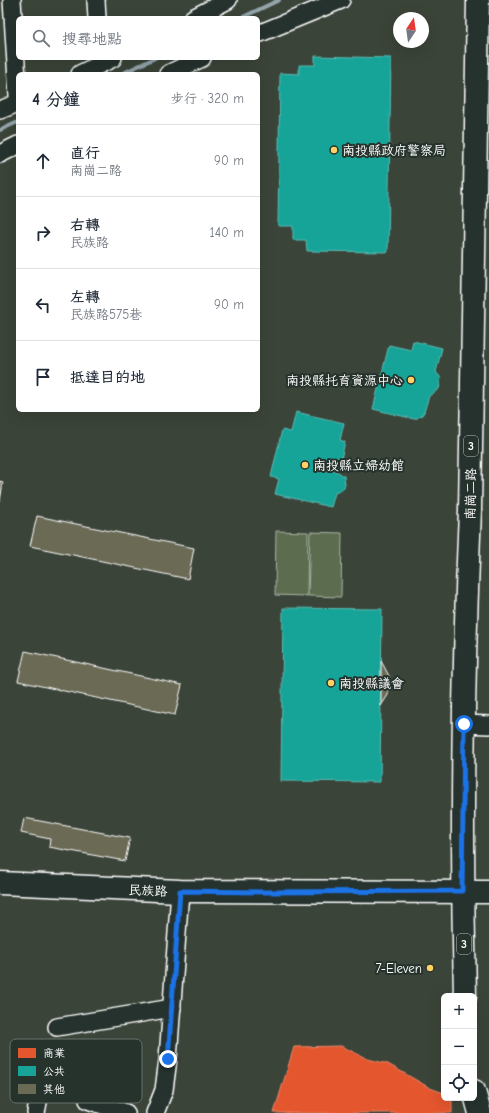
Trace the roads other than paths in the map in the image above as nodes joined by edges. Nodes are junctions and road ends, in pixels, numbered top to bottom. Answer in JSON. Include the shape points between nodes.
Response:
{"nodes":[{"id":1,"x":12,"y":0,"type":"edge"},
{"id":2,"x":96,"y":0,"type":"edge"},
{"id":3,"x":228,"y":0,"type":"edge"},
{"id":4,"x":342,"y":0,"type":"edge"},
{"id":5,"x":478,"y":0,"type":"edge"},
{"id":6,"x":97,"y":16,"type":"edge"},
{"id":7,"x":197,"y":16,"type":"edge"},
{"id":8,"x":260,"y":33,"type":"edge"},
{"id":9,"x":105,"y":60,"type":"edge"},
{"id":10,"x":198,"y":60,"type":"edge"},
{"id":11,"x":483,"y":71,"type":"edge"},
{"id":12,"x":16,"y":72,"type":"edge"},
{"id":13,"x":84,"y":72,"type":"edge"},
{"id":14,"x":172,"y":72,"type":"edge"},
{"id":15,"x":16,"y":104,"type":"edge"},
{"id":16,"x":0,"y":110,"type":"edge"},
{"id":17,"x":16,"y":146,"type":"edge"},
{"id":18,"x":0,"y":154,"type":"edge"},
{"id":19,"x":464,"y":724,"type":"junction"},
{"id":20,"x":489,"y":725,"type":"edge"},
{"id":21,"x":0,"y":883,"type":"edge"},
{"id":22,"x":180,"y":891,"type":"junction"},
{"id":23,"x":462,"y":891,"type":"junction"},
{"id":24,"x":489,"y":892,"type":"edge"},
{"id":25,"x":465,"y":993,"type":"edge"},
{"id":26,"x":172,"y":1008,"type":"junction"},
{"id":27,"x":57,"y":1027,"type":"dead end"},
{"id":28,"x":477,"y":1101,"type":"edge"},
{"id":29,"x":38,"y":1103,"type":"edge"},
{"id":30,"x":97,"y":1103,"type":"edge"},
{"id":31,"x":36,"y":1113,"type":"edge"},
{"id":32,"x":126,"y":1113,"type":"edge"},
{"id":33,"x":155,"y":1113,"type":"edge"},
{"id":34,"x":480,"y":1113,"type":"edge"}],
"edges":[{"from":1,"to":12,"type":"street"},
{"from":2,"to":6,"type":"street"},
{"from":3,"to":7,"type":"street"},
{"from":4,"to":8,"type":"street"},
{"from":5,"to":11,"type":"main road","name":"南崗二路","number":"3"},
{"from":9,"to":13,"type":"street"},
{"from":10,"to":14,"type":"street"},
{"from":11,"to":19,"type":"main road","name":"南崗二路","number":"3"},
{"from":15,"to":16,"type":"street"},
{"from":17,"to":18,"type":"street"},
{"from":19,"to":20,"type":"street"},
{"from":19,"to":23,"type":"main road","name":"南崗二路","number":"3"},
{"from":21,"to":22,"type":"main road","name":"民族路"},
{"from":22,"to":23,"type":"main road","name":"民族路"},
{"from":22,"to":26,"type":"street"},
{"from":23,"to":24,"type":"main road","name":"民族路"},
{"from":23,"to":25,"type":"main road","number":"3"},
{"from":26,"to":27,"type":"street"},
{"from":26,"to":33,"type":"street","via":[[164,1090]]},
{"from":28,"to":34,"type":"main road"},
{"from":29,"to":31,"type":"street"},
{"from":30,"to":32,"type":"street"}]}
